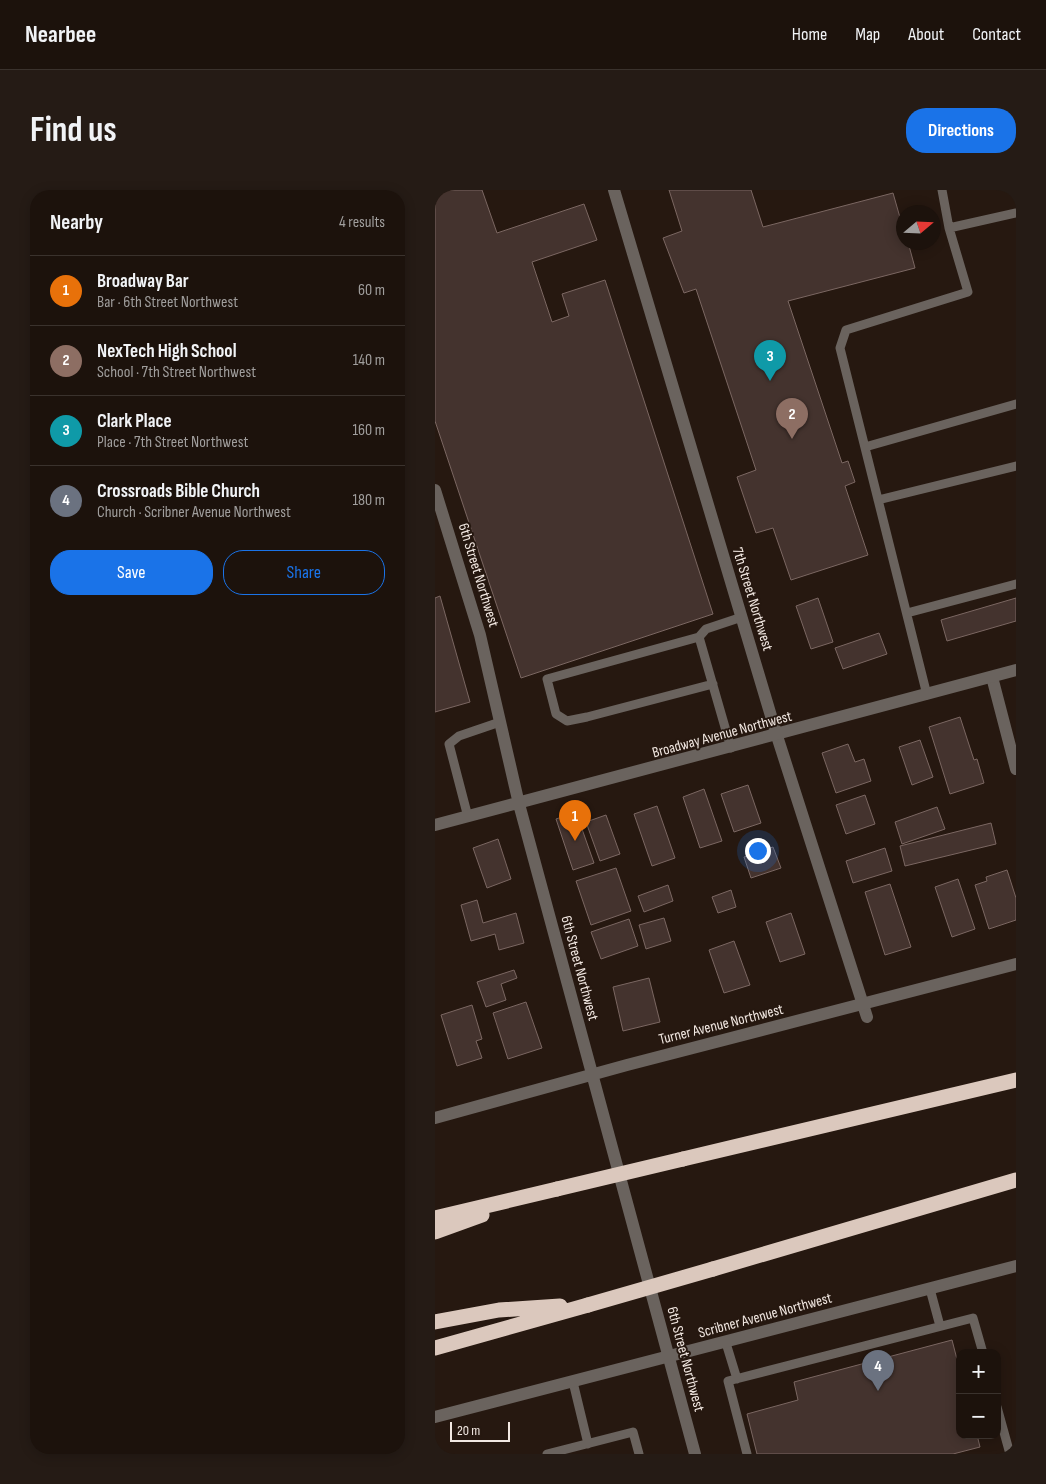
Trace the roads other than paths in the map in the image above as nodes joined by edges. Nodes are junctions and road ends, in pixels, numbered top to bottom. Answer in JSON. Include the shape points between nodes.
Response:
{"nodes":[{"id":1,"x":614,"y":190,"type":"edge"},
{"id":2,"x":942,"y":190,"type":"edge"},
{"id":3,"x":1016,"y":213,"type":"edge"},
{"id":4,"x":949,"y":228,"type":"junction"},
{"id":5,"x":1016,"y":404,"type":"edge"},
{"id":6,"x":865,"y":446,"type":"junction"},
{"id":7,"x":1016,"y":466,"type":"edge"},
{"id":8,"x":435,"y":490,"type":"edge"},
{"id":9,"x":878,"y":500,"type":"junction"},
{"id":10,"x":1016,"y":584,"type":"edge"},
{"id":11,"x":907,"y":613,"type":"junction"},
{"id":12,"x":742,"y":617,"type":"junction"},
{"id":13,"x":699,"y":637,"type":"junction"},
{"id":14,"x":1016,"y":670,"type":"edge"},
{"id":15,"x":992,"y":677,"type":"junction"},
{"id":16,"x":713,"y":684,"type":"junction"},
{"id":17,"x":927,"y":695,"type":"junction"},
{"id":18,"x":500,"y":722,"type":"junction"},
{"id":19,"x":777,"y":736,"type":"junction"},
{"id":20,"x":731,"y":748,"type":"junction"},
{"id":21,"x":1016,"y":769,"type":"edge"},
{"id":22,"x":519,"y":804,"type":"junction"},
{"id":23,"x":468,"y":817,"type":"junction"},
{"id":24,"x":435,"y":826,"type":"edge"},
{"id":25,"x":1016,"y":964,"type":"edge"},
{"id":26,"x":865,"y":1011,"type":"junction"},
{"id":27,"x":592,"y":1076,"type":"junction"},
{"id":28,"x":1016,"y":1080,"type":"edge"},
{"id":29,"x":435,"y":1118,"type":"edge"},
{"id":30,"x":1016,"y":1180,"type":"edge"},
{"id":31,"x":552,"y":1190,"type":"junction"},
{"id":32,"x":497,"y":1203,"type":"junction"},
{"id":33,"x":435,"y":1210,"type":"edge"},
{"id":34,"x":435,"y":1218,"type":"edge"},
{"id":35,"x":435,"y":1232,"type":"edge"},
{"id":36,"x":1016,"y":1266,"type":"edge"},
{"id":37,"x":930,"y":1289,"type":"junction"},
{"id":38,"x":588,"y":1305,"type":"junction"},
{"id":39,"x":435,"y":1322,"type":"edge"},
{"id":40,"x":940,"y":1326,"type":"junction"},
{"id":41,"x":726,"y":1342,"type":"junction"},
{"id":42,"x":435,"y":1349,"type":"edge"},
{"id":43,"x":982,"y":1349,"type":"edge"},
{"id":44,"x":670,"y":1358,"type":"junction"},
{"id":45,"x":737,"y":1379,"type":"junction"},
{"id":46,"x":573,"y":1382,"type":"junction"},
{"id":47,"x":435,"y":1417,"type":"edge"},
{"id":48,"x":1001,"y":1421,"type":"edge"},
{"id":49,"x":588,"y":1444,"type":"junction"},
{"id":50,"x":547,"y":1454,"type":"edge"},
{"id":51,"x":639,"y":1454,"type":"edge"},
{"id":52,"x":695,"y":1454,"type":"edge"},
{"id":53,"x":747,"y":1454,"type":"edge"},
{"id":54,"x":1010,"y":1454,"type":"edge"}],
"edges":[{"from":1,"to":12,"type":"street","name":"7th Street Northwest"},
{"from":2,"to":4,"type":"lane"},
{"from":3,"to":4,"type":"lane"},
{"from":4,"to":6,"type":"lane","via":[[968,292],[846,330],[840,348]]},
{"from":5,"to":6,"type":"lane"},
{"from":6,"to":9,"type":"lane"},
{"from":7,"to":9,"type":"lane"},
{"from":8,"to":18,"type":"street","name":"6th Street Northwest","via":[[480,635]]},
{"from":9,"to":11,"type":"lane"},
{"from":10,"to":11,"type":"lane"},
{"from":11,"to":17,"type":"lane"},
{"from":12,"to":13,"type":"lane","via":[[706,629]]},
{"from":12,"to":19,"type":"street","name":"7th Street Northwest"},
{"from":13,"to":16,"type":"lane"},
{"from":13,"to":16,"type":"lane","via":[[547,679],[556,714],[567,721]]},
{"from":14,"to":15,"type":"street","name":"Broadway Avenue Northwest"},
{"from":15,"to":17,"type":"street","name":"Broadway Avenue Northwest"},
{"from":15,"to":21,"type":"street"},
{"from":16,"to":20,"type":"lane"},
{"from":17,"to":19,"type":"street","name":"Broadway Avenue Northwest"},
{"from":18,"to":22,"type":"street","name":"6th Street Northwest"},
{"from":18,"to":23,"type":"lane","via":[[459,736],[449,744]]},
{"from":19,"to":20,"type":"street","name":"Broadway Avenue Northwest"},
{"from":19,"to":26,"type":"street","name":"7th Street Northwest"},
{"from":20,"to":22,"type":"street","name":"Broadway Avenue Northwest"},
{"from":22,"to":23,"type":"street","name":"Broadway Avenue Northwest"},
{"from":22,"to":27,"type":"street","name":"6th Street Northwest"},
{"from":23,"to":24,"type":"street","name":"Broadway Avenue Northwest"},
{"from":25,"to":26,"type":"street","name":"Turner Avenue Northwest"},
{"from":26,"to":27,"type":"street","name":"Turner Avenue Northwest"},
{"from":27,"to":29,"type":"street","name":"Turner Avenue Northwest"},
{"from":27,"to":44,"type":"street","name":"6th Street Northwest"},
{"from":28,"to":31,"type":"highway","bridge":true},
{"from":30,"to":38,"type":"highway","bridge":true},
{"from":31,"to":32,"type":"highway"},
{"from":31,"to":35,"type":"highway"},
{"from":32,"to":33,"type":"highway"},
{"from":32,"to":34,"type":"highway"},
{"from":36,"to":37,"type":"street","name":"Scribner Avenue Northwest"},
{"from":37,"to":40,"type":"lane"},
{"from":37,"to":41,"type":"street","name":"Scribner Avenue Northwest"},
{"from":38,"to":39,"type":"highway","via":[[521,1308]]},
{"from":38,"to":42,"type":"highway"},
{"from":40,"to":43,"type":"lane","via":[[973,1318]]},
{"from":40,"to":45,"type":"lane"},
{"from":41,"to":44,"type":"street","name":"Scribner Avenue Northwest"},
{"from":41,"to":45,"type":"lane"},
{"from":44,"to":46,"type":"street","name":"Scribner Avenue Northwest"},
{"from":44,"to":52,"type":"street","name":"6th Street Northwest"},
{"from":45,"to":53,"type":"lane","via":[[728,1382]]},
{"from":46,"to":47,"type":"street","name":"Scribner Avenue Northwest"},
{"from":46,"to":49,"type":"lane"},
{"from":48,"to":54,"type":"lane"},
{"from":49,"to":50,"type":"lane"},
{"from":49,"to":51,"type":"lane","via":[[633,1432]]}]}
